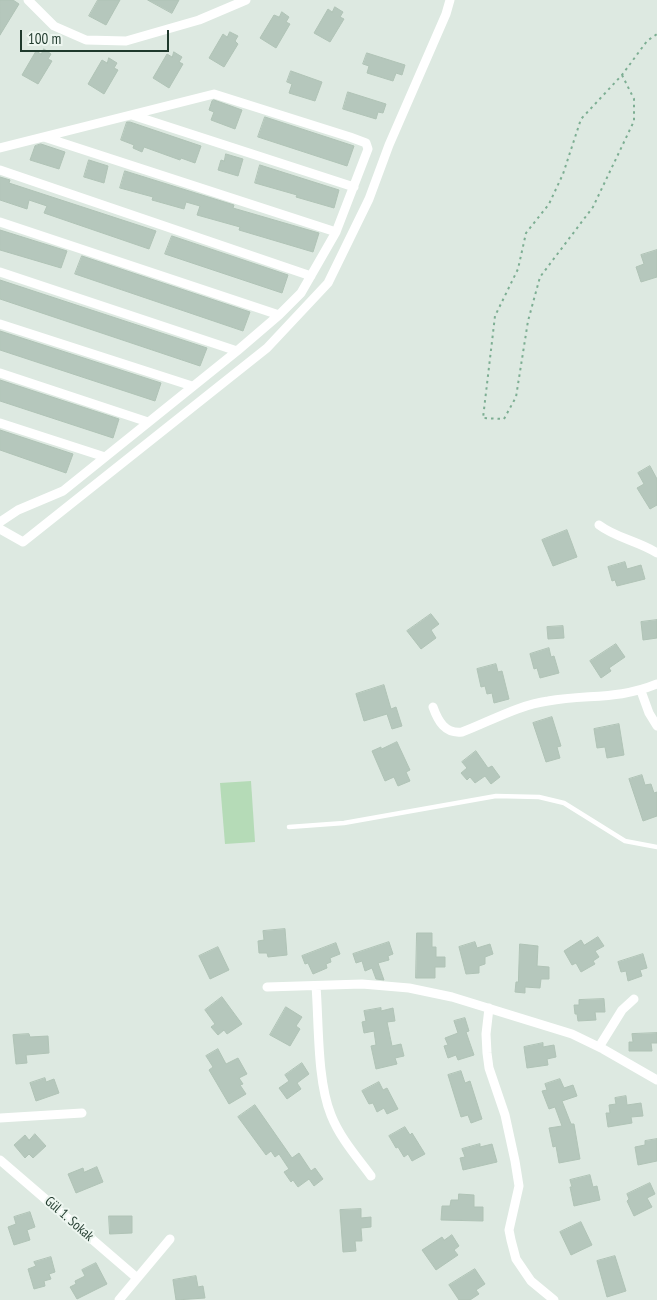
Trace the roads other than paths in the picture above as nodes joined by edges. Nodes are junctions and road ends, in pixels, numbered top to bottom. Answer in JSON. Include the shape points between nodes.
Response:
{"nodes":[{"id":1,"x":28,"y":0,"type":"edge"},
{"id":2,"x":246,"y":0,"type":"edge"},
{"id":3,"x":450,"y":0,"type":"edge"},
{"id":4,"x":131,"y":115,"type":"junction"},
{"id":5,"x":44,"y":137,"type":"junction"},
{"id":6,"x":0,"y":148,"type":"edge"},
{"id":7,"x":0,"y":170,"type":"edge"},
{"id":8,"x":354,"y":187,"type":"junction"},
{"id":9,"x":0,"y":222,"type":"edge"},
{"id":10,"x":336,"y":232,"type":"junction"},
{"id":11,"x":0,"y":272,"type":"edge"},
{"id":12,"x":311,"y":276,"type":"junction"},
{"id":13,"x":279,"y":314,"type":"junction"},
{"id":14,"x":0,"y":324,"type":"edge"},
{"id":15,"x":236,"y":351,"type":"junction"},
{"id":16,"x":0,"y":373,"type":"edge"},
{"id":17,"x":192,"y":386,"type":"junction"},
{"id":18,"x":148,"y":422,"type":"junction"},
{"id":19,"x":0,"y":423,"type":"edge"},
{"id":20,"x":105,"y":457,"type":"junction"},
{"id":21,"x":0,"y":522,"type":"edge"},
{"id":22,"x":599,"y":525,"type":"dead end"},
{"id":23,"x":0,"y":529,"type":"edge"},
{"id":24,"x":657,"y":553,"type":"edge"},
{"id":25,"x":657,"y":684,"type":"edge"},
{"id":26,"x":641,"y":690,"type":"junction"},
{"id":27,"x":433,"y":707,"type":"dead end"},
{"id":28,"x":657,"y":726,"type":"edge"},
{"id":29,"x":289,"y":827,"type":"dead end"},
{"id":30,"x":657,"y":847,"type":"edge"},
{"id":31,"x":316,"y":986,"type":"junction"},
{"id":32,"x":267,"y":987,"type":"dead end"},
{"id":33,"x":634,"y":999,"type":"dead end"},
{"id":34,"x":489,"y":1008,"type":"junction"},
{"id":35,"x":599,"y":1047,"type":"junction"},
{"id":36,"x":657,"y":1080,"type":"edge"},
{"id":37,"x":82,"y":1113,"type":"dead end"},
{"id":38,"x":0,"y":1118,"type":"edge"},
{"id":39,"x":0,"y":1160,"type":"edge"},
{"id":40,"x":371,"y":1176,"type":"dead end"},
{"id":41,"x":170,"y":1239,"type":"dead end"},
{"id":42,"x":137,"y":1278,"type":"junction"},
{"id":43,"x":119,"y":1300,"type":"edge"},
{"id":44,"x":554,"y":1300,"type":"edge"}],
"edges":[{"from":1,"to":2,"type":"street","via":[[54,26],[86,40],[126,40],[199,20]]},
{"from":3,"to":23,"type":"street","via":[[388,145],[369,199],[328,283],[267,348],[23,542]]},
{"from":4,"to":5,"type":"street"},
{"from":4,"to":8,"type":"street"},
{"from":4,"to":8,"type":"street","via":[[214,94],[350,137],[366,143],[368,150]]},
{"from":5,"to":6,"type":"street"},
{"from":5,"to":10,"type":"street"},
{"from":7,"to":12,"type":"street"},
{"from":8,"to":10,"type":"street"},
{"from":9,"to":13,"type":"street"},
{"from":10,"to":12,"type":"street"},
{"from":11,"to":15,"type":"street"},
{"from":12,"to":13,"type":"street","via":[[301,293]]},
{"from":13,"to":15,"type":"street"},
{"from":14,"to":17,"type":"street"},
{"from":15,"to":17,"type":"street"},
{"from":16,"to":18,"type":"street"},
{"from":17,"to":18,"type":"street"},
{"from":18,"to":20,"type":"street"},
{"from":19,"to":20,"type":"street"},
{"from":20,"to":21,"type":"street","via":[[63,492],[18,510]]},
{"from":22,"to":24,"type":"street"},
{"from":25,"to":26,"type":"street"},
{"from":26,"to":27,"type":"street","via":[[616,696],[547,701],[456,733],[443,726]]},
{"from":26,"to":28,"type":"street"},
{"from":29,"to":30,"type":"lane","via":[[344,823],[496,796],[539,797],[564,803],[625,841]]},
{"from":31,"to":32,"type":"street"},
{"from":31,"to":34,"type":"street","via":[[362,984],[409,988]]},
{"from":31,"to":40,"type":"street","via":[[324,1093],[342,1138]]},
{"from":33,"to":35,"type":"street","via":[[622,1010]]},
{"from":34,"to":35,"type":"street","via":[[572,1034]]},
{"from":34,"to":44,"type":"street","via":[[488,1060],[505,1115],[519,1186],[509,1230],[510,1240],[516,1259],[531,1281]]},
{"from":35,"to":36,"type":"street"},
{"from":37,"to":38,"type":"street"},
{"from":39,"to":42,"type":"street","name":"Gül 1. Sokak"},
{"from":41,"to":42,"type":"street"},
{"from":42,"to":43,"type":"street"}]}
